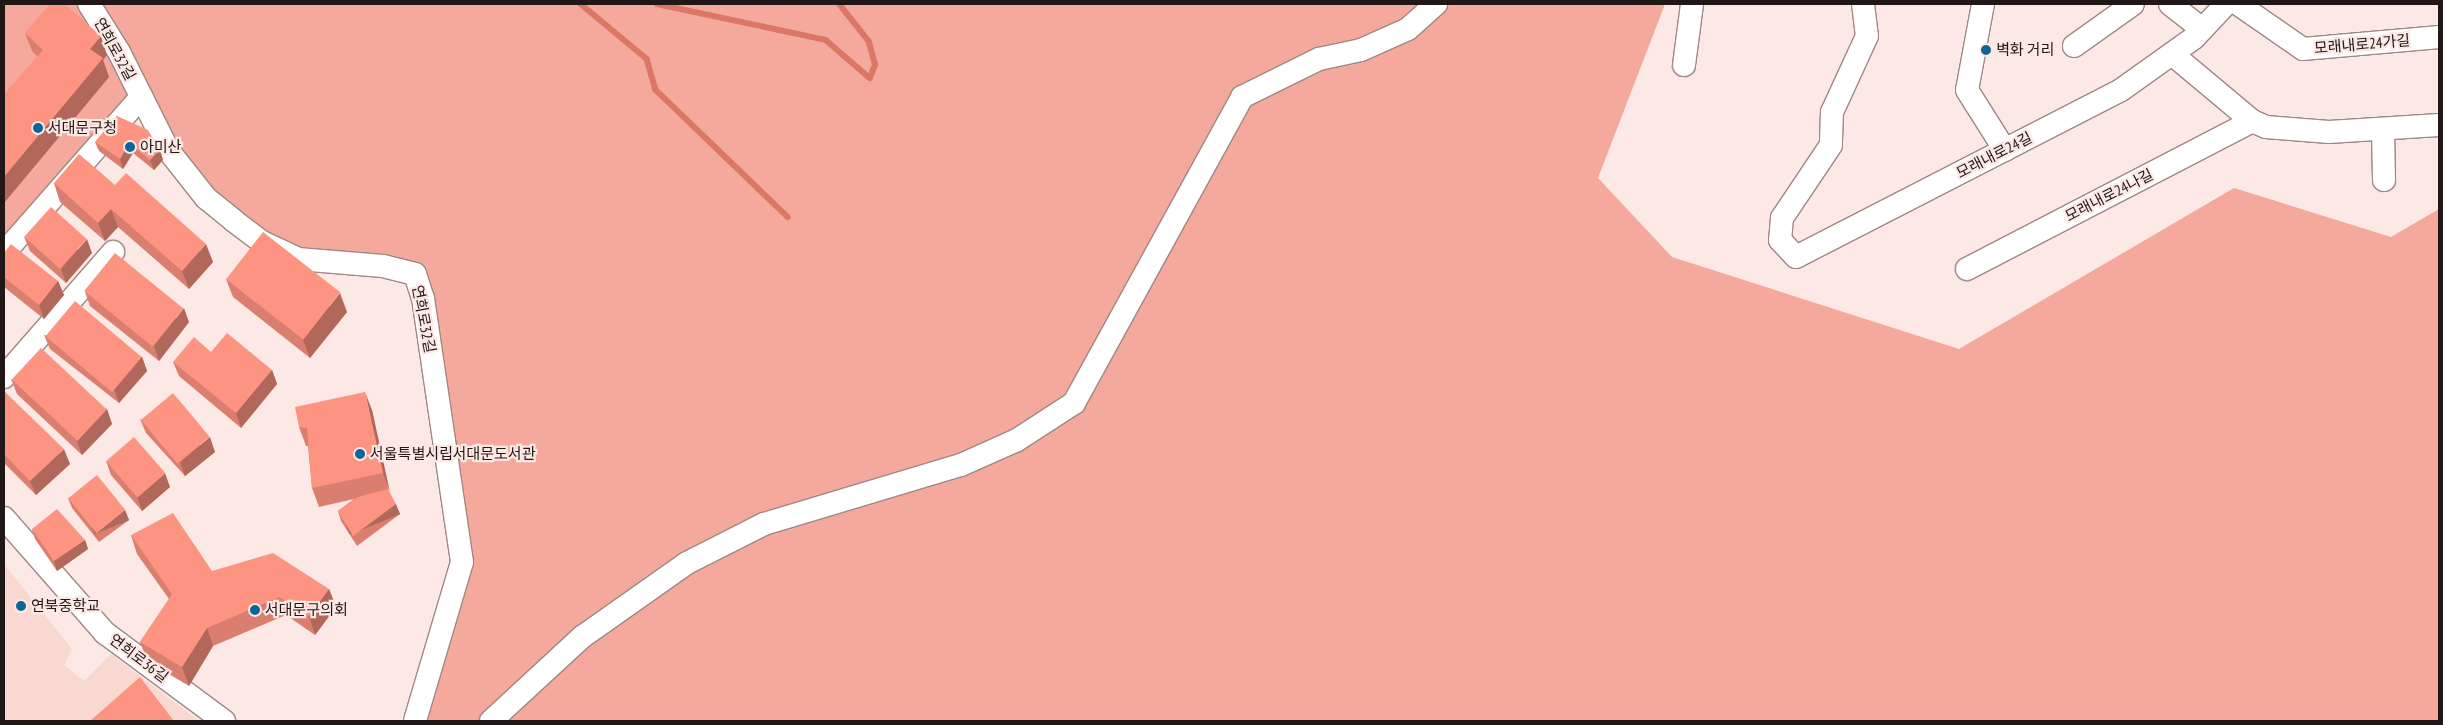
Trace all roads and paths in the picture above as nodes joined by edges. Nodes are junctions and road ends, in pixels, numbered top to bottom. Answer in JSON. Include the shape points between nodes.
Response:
{"nodes":[{"id":1,"x":88,"y":4,"type":"edge"},
{"id":2,"x":1436,"y":4,"type":"edge"},
{"id":3,"x":1692,"y":4,"type":"edge"},
{"id":4,"x":1863,"y":4,"type":"edge"},
{"id":5,"x":1983,"y":4,"type":"edge"},
{"id":6,"x":2134,"y":4,"type":"edge"},
{"id":7,"x":2170,"y":4,"type":"edge"},
{"id":8,"x":2226,"y":4,"type":"edge"},
{"id":9,"x":2238,"y":4,"type":"edge"},
{"id":10,"x":2202,"y":29,"type":"junction"},
{"id":11,"x":2439,"y":37,"type":"edge"},
{"id":12,"x":2074,"y":46,"type":"dead end"},
{"id":13,"x":2172,"y":54,"type":"junction"},
{"id":14,"x":1684,"y":65,"type":"dead end"},
{"id":15,"x":141,"y":97,"type":"junction"},
{"id":16,"x":2252,"y":121,"type":"junction"},
{"id":17,"x":2439,"y":125,"type":"edge"},
{"id":18,"x":2383,"y":131,"type":"junction"},
{"id":19,"x":2005,"y":150,"type":"junction"},
{"id":20,"x":2384,"y":180,"type":"dead end"},
{"id":21,"x":113,"y":252,"type":"edge"},
{"id":22,"x":4,"y":253,"type":"edge"},
{"id":23,"x":1967,"y":269,"type":"dead end"},
{"id":24,"x":4,"y":378,"type":"edge"},
{"id":25,"x":4,"y":518,"type":"edge"},
{"id":26,"x":224,"y":721,"type":"edge"},
{"id":27,"x":415,"y":721,"type":"edge"},
{"id":28,"x":491,"y":721,"type":"edge"}],
"edges":[{"from":1,"to":15,"type":"street","name":"연희로32길"},
{"from":2,"to":28,"type":"street","via":[[1408,29],[1361,50],[1319,60],[1242,97],[1074,403],[1017,440],[961,465],[764,524],[687,562],[582,637]]},
{"from":3,"to":14,"type":"street"},
{"from":4,"to":19,"type":"street","name":"모래내로24길","via":[[1866,36],[1858,63],[1832,112],[1831,144],[1782,218],[1780,240],[1796,257]]},
{"from":5,"to":19,"type":"street","via":[[1967,90]]},
{"from":6,"to":12,"type":"street"},
{"from":7,"to":10,"type":"street"},
{"from":8,"to":10,"type":"street","name":"모래내로24길"},
{"from":9,"to":11,"type":"street","name":"모래내로24가길","via":[[2303,49]]},
{"from":10,"to":13,"type":"street","name":"모래내로24길"},
{"from":13,"to":16,"type":"street"},
{"from":13,"to":19,"type":"street","name":"모래내로24길","via":[[2122,90]]},
{"from":15,"to":22,"type":"street"},
{"from":15,"to":27,"type":"street","name":"연희로32길","via":[[183,172],[206,198],[262,242],[298,259],[383,266],[415,274],[423,298],[462,562]]},
{"from":16,"to":18,"type":"street","via":[[2329,132]]},
{"from":16,"to":23,"type":"street","name":"모래내로24나길"},
{"from":17,"to":18,"type":"street"},
{"from":18,"to":20,"type":"street"},
{"from":21,"to":24,"type":"street"},
{"from":25,"to":26,"type":"street","name":"연희로36길","via":[[105,633]]}]}
